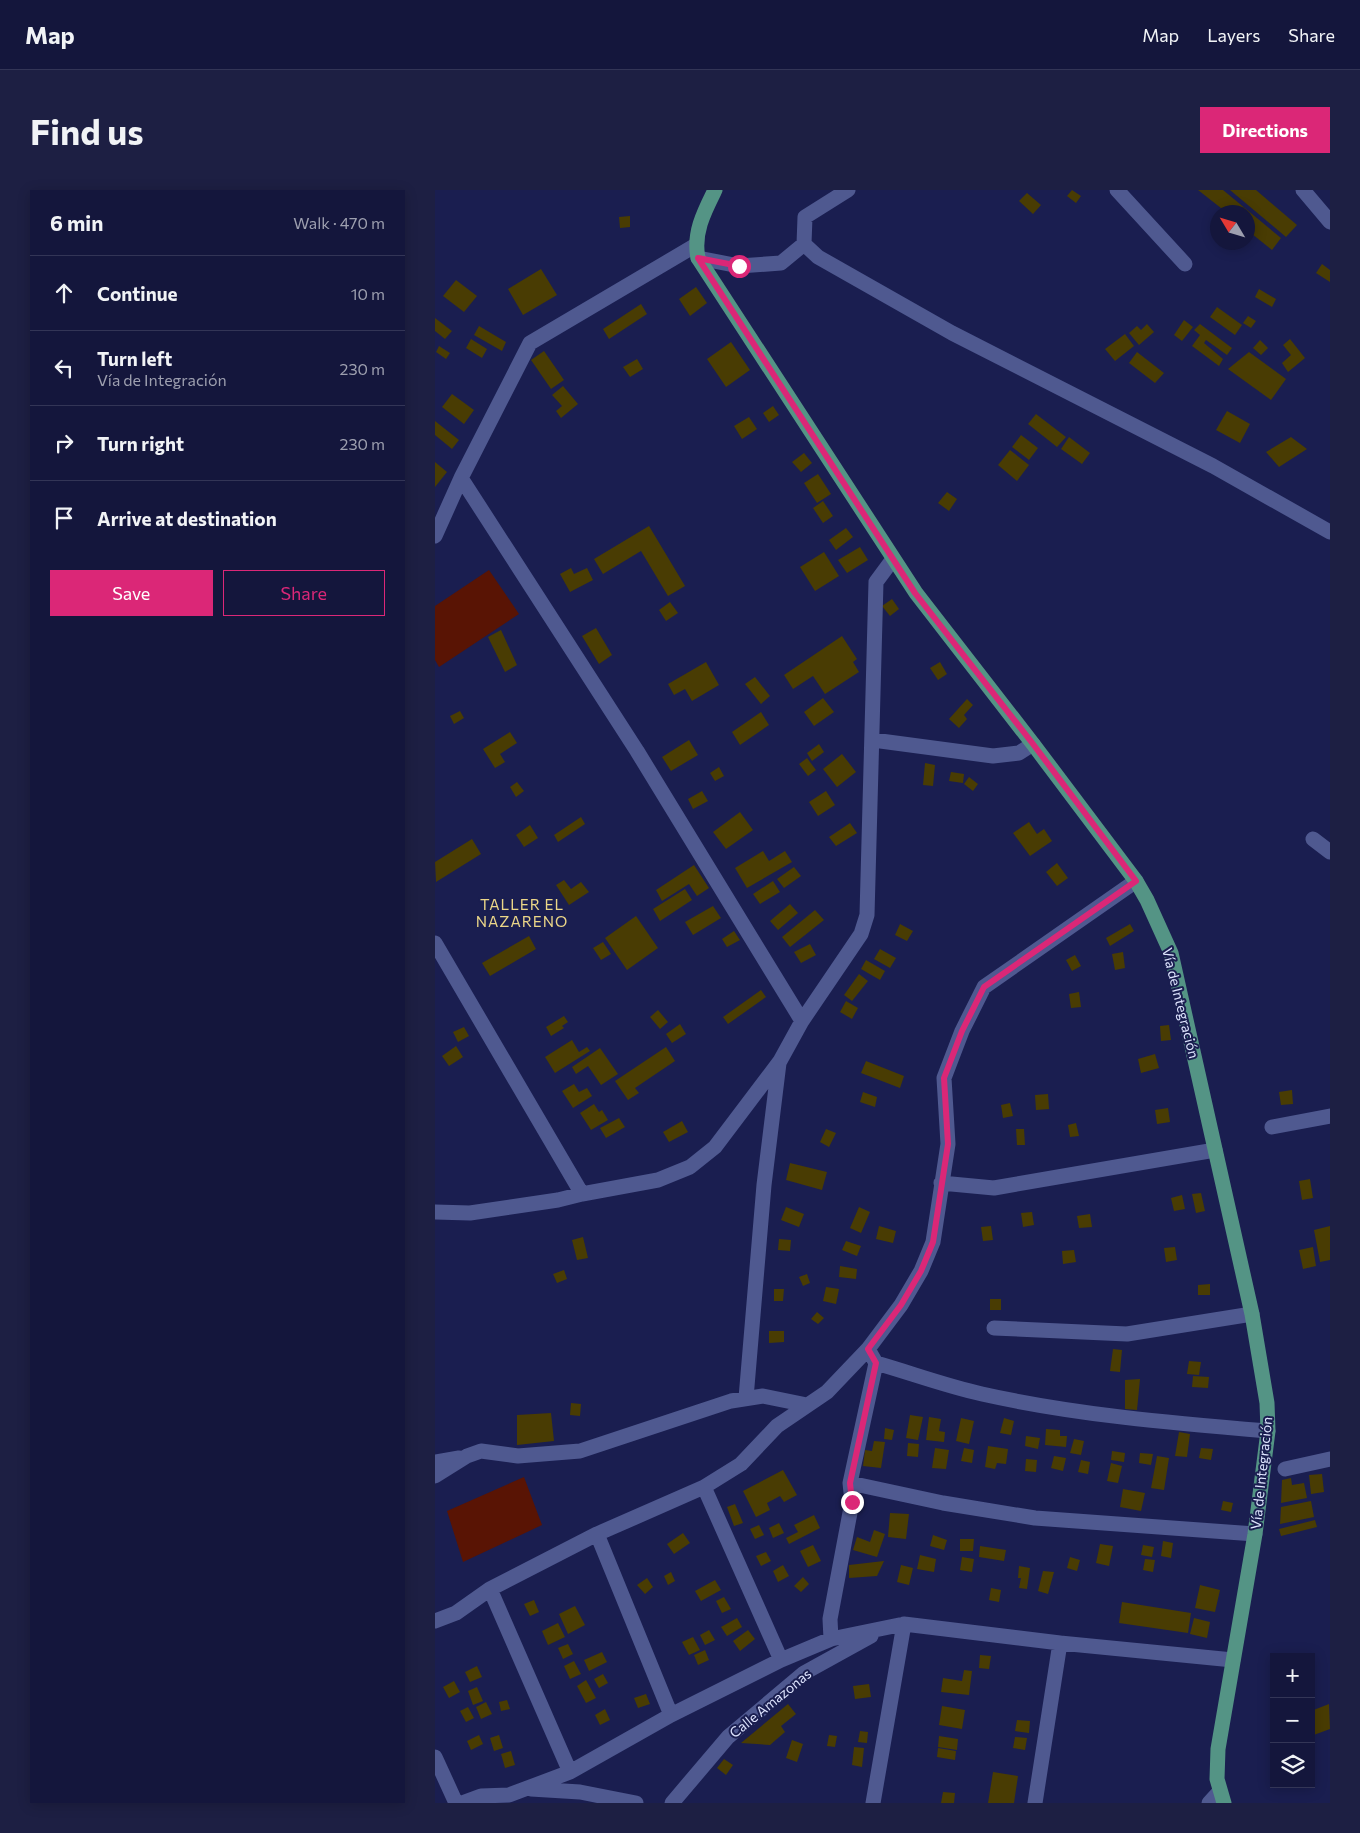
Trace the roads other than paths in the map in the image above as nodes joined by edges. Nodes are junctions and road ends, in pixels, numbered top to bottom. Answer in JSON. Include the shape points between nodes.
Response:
{"nodes":[{"id":1,"x":715,"y":190,"type":"edge"},
{"id":2,"x":847,"y":190,"type":"edge"},
{"id":3,"x":1117,"y":190,"type":"edge"},
{"id":4,"x":1303,"y":190,"type":"edge"},
{"id":5,"x":1330,"y":222,"type":"edge"},
{"id":6,"x":804,"y":244,"type":"junction"},
{"id":7,"x":697,"y":252,"type":"junction"},
{"id":8,"x":1185,"y":264,"type":"dead end"},
{"id":9,"x":461,"y":478,"type":"junction"},
{"id":10,"x":1330,"y":532,"type":"edge"},
{"id":11,"x":435,"y":536,"type":"edge"},
{"id":12,"x":893,"y":559,"type":"junction"},
{"id":13,"x":873,"y":740,"type":"junction"},
{"id":14,"x":1033,"y":744,"type":"junction"},
{"id":15,"x":1313,"y":839,"type":"dead end"},
{"id":16,"x":1330,"y":852,"type":"edge"},
{"id":17,"x":1136,"y":881,"type":"junction"},
{"id":18,"x":435,"y":943,"type":"edge"},
{"id":19,"x":802,"y":1021,"type":"junction"},
{"id":20,"x":780,"y":1061,"type":"junction"},
{"id":21,"x":1330,"y":1116,"type":"edge"},
{"id":22,"x":1272,"y":1128,"type":"dead end"},
{"id":23,"x":1215,"y":1150,"type":"junction"},
{"id":24,"x":941,"y":1183,"type":"junction"},
{"id":25,"x":582,"y":1194,"type":"junction"},
{"id":26,"x":435,"y":1212,"type":"edge"},
{"id":27,"x":1252,"y":1314,"type":"junction"},
{"id":28,"x":993,"y":1328,"type":"dead end"},
{"id":29,"x":868,"y":1349,"type":"junction"},
{"id":30,"x":876,"y":1363,"type":"junction"},
{"id":31,"x":746,"y":1398,"type":"junction"},
{"id":32,"x":807,"y":1405,"type":"junction"},
{"id":33,"x":1268,"y":1432,"type":"junction"},
{"id":34,"x":467,"y":1456,"type":"junction"},
{"id":35,"x":1330,"y":1460,"type":"edge"},
{"id":36,"x":435,"y":1462,"type":"edge"},
{"id":37,"x":1285,"y":1469,"type":"dead end"},
{"id":38,"x":435,"y":1476,"type":"edge"},
{"id":39,"x":850,"y":1483,"type":"junction"},
{"id":40,"x":704,"y":1487,"type":"junction"},
{"id":41,"x":597,"y":1534,"type":"junction"},
{"id":42,"x":1255,"y":1534,"type":"junction"},
{"id":43,"x":490,"y":1589,"type":"junction"},
{"id":44,"x":435,"y":1621,"type":"edge"},
{"id":45,"x":904,"y":1624,"type":"junction"},
{"id":46,"x":887,"y":1628,"type":"junction"},
{"id":47,"x":831,"y":1639,"type":"junction"},
{"id":48,"x":1060,"y":1643,"type":"junction"},
{"id":49,"x":781,"y":1660,"type":"junction"},
{"id":50,"x":1233,"y":1660,"type":"junction"},
{"id":51,"x":671,"y":1714,"type":"junction"},
{"id":52,"x":435,"y":1757,"type":"edge"},
{"id":53,"x":570,"y":1772,"type":"junction"},
{"id":54,"x":527,"y":1788,"type":"junction"},
{"id":55,"x":1222,"y":1797,"type":"edge"},
{"id":56,"x":456,"y":1803,"type":"edge"},
{"id":57,"x":462,"y":1803,"type":"edge"},
{"id":58,"x":636,"y":1803,"type":"edge"},
{"id":59,"x":672,"y":1803,"type":"edge"},
{"id":60,"x":873,"y":1803,"type":"edge"},
{"id":61,"x":1035,"y":1803,"type":"edge"},
{"id":62,"x":1209,"y":1803,"type":"edge"}],
"edges":[{"from":1,"to":7,"type":"main road","via":[[700,223]]},
{"from":2,"to":6,"type":"street","via":[[805,217]]},
{"from":3,"to":8,"type":"street"},
{"from":4,"to":5,"type":"street"},
{"from":6,"to":7,"type":"street","via":[[781,262],[739,266]]},
{"from":6,"to":10,"type":"street","via":[[818,257],[952,333],[1213,466]]},
{"from":7,"to":9,"type":"street","via":[[530,343]]},
{"from":7,"to":12,"type":"main road","name":"Vía de Integración"},
{"from":9,"to":11,"type":"street"},
{"from":9,"to":19,"type":"street","via":[[637,751]]},
{"from":12,"to":13,"type":"street","via":[[876,582]]},
{"from":12,"to":14,"type":"main road","name":"Vía de Integración","via":[[915,593]]},
{"from":13,"to":14,"type":"street","via":[[993,756],[1019,753]]},
{"from":13,"to":19,"type":"street","via":[[867,915],[861,934]]},
{"from":14,"to":17,"type":"main road","name":"Vía de Integración"},
{"from":15,"to":16,"type":"street"},
{"from":17,"to":23,"type":"main road","name":"Vía de Integración","via":[[1171,953]]},
{"from":17,"to":24,"type":"street","via":[[984,987],[944,1078],[948,1144]]},
{"from":18,"to":25,"type":"street"},
{"from":19,"to":20,"type":"street"},
{"from":20,"to":25,"type":"street","via":[[715,1147],[691,1167],[658,1180]]},
{"from":20,"to":31,"type":"street","via":[[764,1185]]},
{"from":21,"to":22,"type":"street"},
{"from":23,"to":24,"type":"street","via":[[994,1188]]},
{"from":23,"to":27,"type":"main road","name":"Vía de Integración"},
{"from":24,"to":29,"type":"street","via":[[933,1242],[921,1271],[901,1305]]},
{"from":25,"to":26,"type":"street","via":[[470,1213]]},
{"from":27,"to":28,"type":"street","via":[[1127,1334]]},
{"from":27,"to":33,"type":"main road","name":"Vía de Integración","via":[[1267,1403]]},
{"from":29,"to":30,"type":"street"},
{"from":29,"to":32,"type":"street","via":[[827,1392]]},
{"from":30,"to":33,"type":"street","via":[[981,1393],[1053,1407],[1125,1418]]},
{"from":30,"to":39,"type":"street"},
{"from":31,"to":32,"type":"street","via":[[763,1396]]},
{"from":31,"to":34,"type":"street","via":[[581,1451],[518,1456],[481,1451]]},
{"from":32,"to":40,"type":"street","via":[[777,1426],[741,1464]]},
{"from":33,"to":42,"type":"main road","name":"Vía de Integración"},
{"from":34,"to":36,"type":"street"},
{"from":34,"to":38,"type":"street"},
{"from":35,"to":37,"type":"street"},
{"from":39,"to":42,"type":"street","via":[[1035,1518]]},
{"from":39,"to":47,"type":"street","via":[[852,1502],[830,1619]]},
{"from":40,"to":41,"type":"street"},
{"from":40,"to":49,"type":"street"},
{"from":41,"to":43,"type":"street"},
{"from":41,"to":51,"type":"street"},
{"from":42,"to":50,"type":"main road","name":"Vía de Integración"},
{"from":43,"to":44,"type":"street","via":[[456,1613]]},
{"from":43,"to":53,"type":"street"},
{"from":45,"to":46,"type":"street"},
{"from":45,"to":48,"type":"street"},
{"from":45,"to":60,"type":"street"},
{"from":46,"to":47,"type":"street"},
{"from":46,"to":59,"type":"street","name":"Calle Amazonas","via":[[804,1673],[728,1737]]},
{"from":47,"to":49,"type":"street"},
{"from":48,"to":50,"type":"street"},
{"from":48,"to":61,"type":"street"},
{"from":49,"to":51,"type":"street"},
{"from":50,"to":55,"type":"main road","name":"Vía de Integración","via":[[1217,1764]]},
{"from":51,"to":53,"type":"street"},
{"from":52,"to":56,"type":"street"},
{"from":53,"to":54,"type":"street"},
{"from":54,"to":57,"type":"street","via":[[509,1795],[481,1796]]},
{"from":54,"to":58,"type":"street","via":[[579,1792]]},
{"from":55,"to":62,"type":"street"}]}
